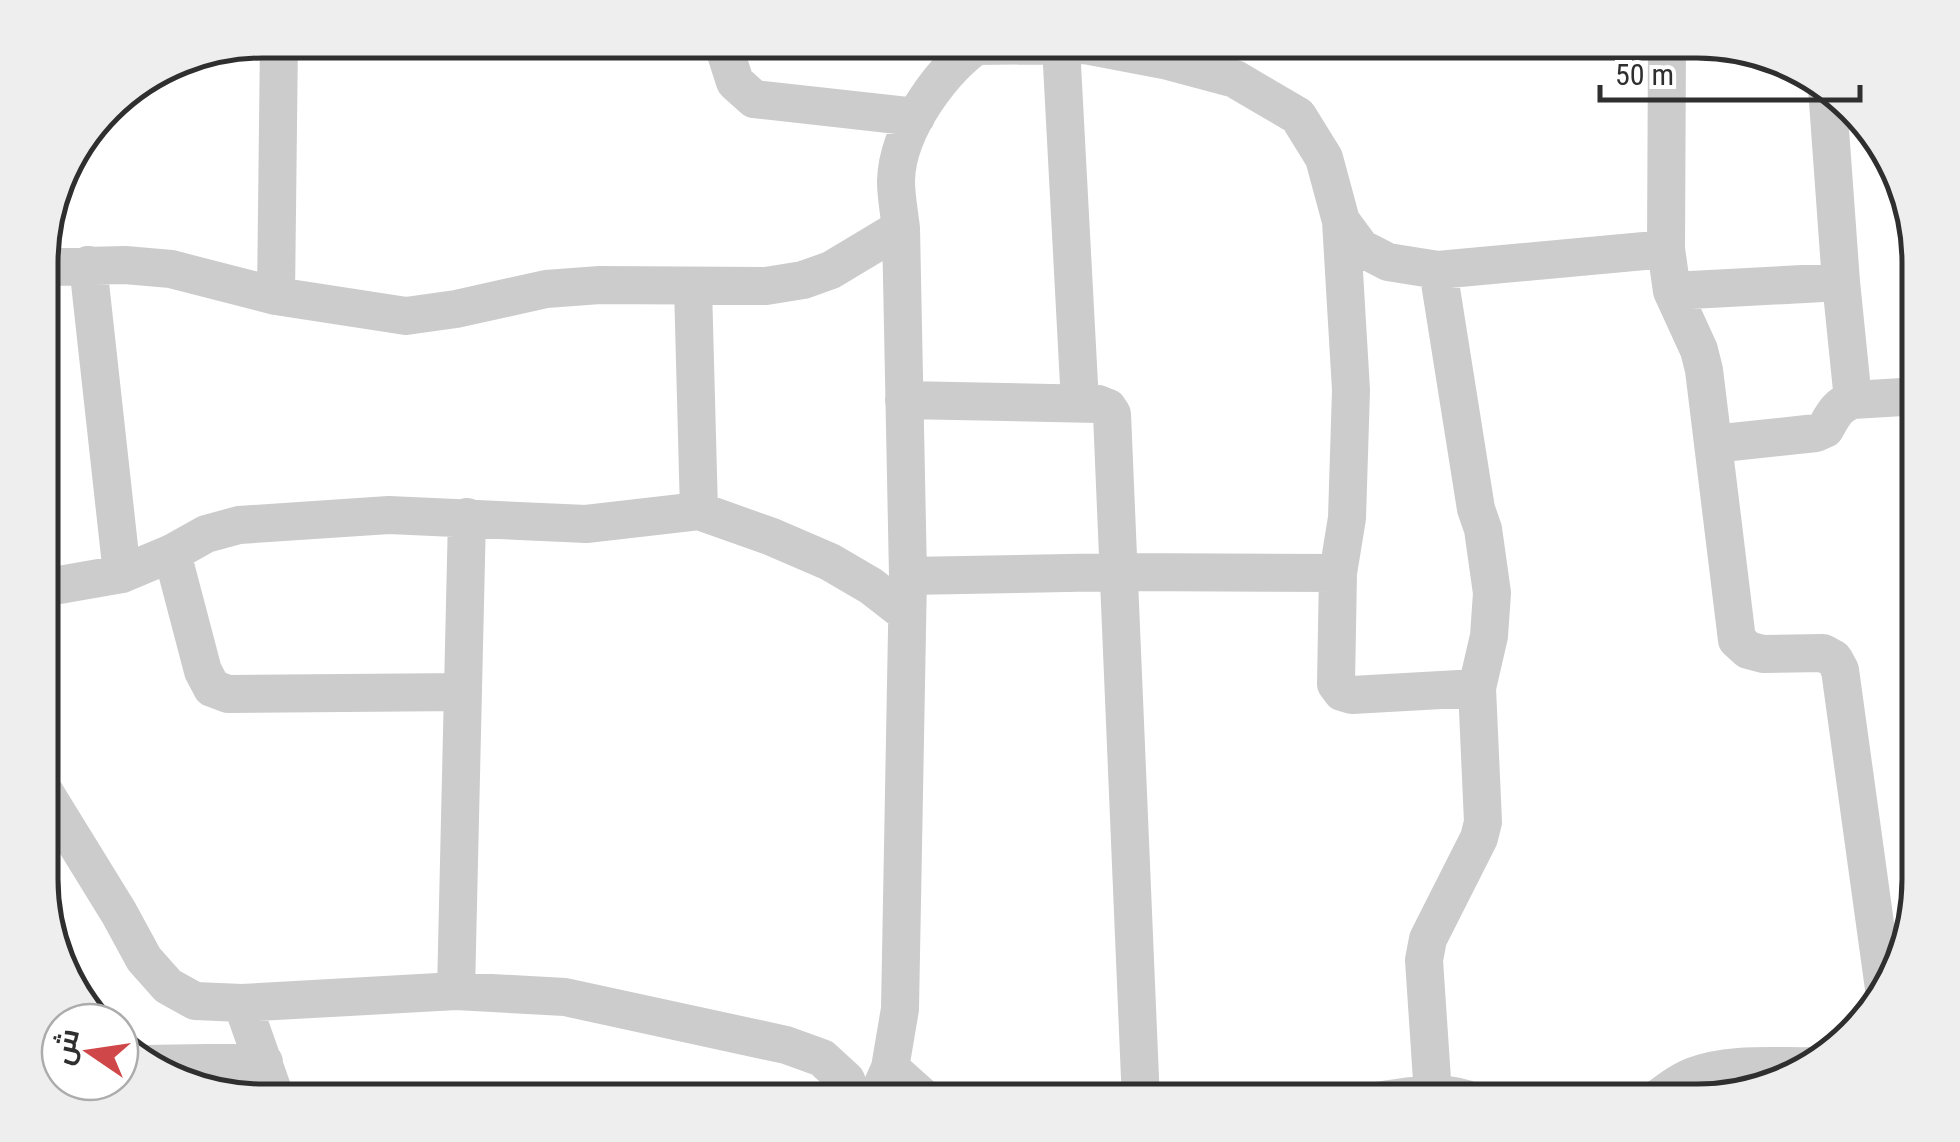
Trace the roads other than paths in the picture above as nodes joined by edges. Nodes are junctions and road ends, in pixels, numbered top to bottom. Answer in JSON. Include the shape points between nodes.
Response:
{"nodes":[{"id":1,"x":278,"y":58,"type":"edge"},
{"id":2,"x":727,"y":58,"type":"edge"},
{"id":3,"x":958,"y":58,"type":"edge"},
{"id":4,"x":1063,"y":58,"type":"edge"},
{"id":5,"x":1153,"y":58,"type":"edge"},
{"id":6,"x":1667,"y":58,"type":"edge"},
{"id":7,"x":1828,"y":106,"type":"edge"},
{"id":8,"x":916,"y":117,"type":"junction"},
{"id":9,"x":1341,"y":221,"type":"junction"},
{"id":10,"x":901,"y":228,"type":"junction"},
{"id":11,"x":1666,"y":249,"type":"junction"},
{"id":12,"x":88,"y":264,"type":"junction"},
{"id":13,"x":58,"y":267,"type":"edge"},
{"id":14,"x":1438,"y":270,"type":"junction"},
{"id":15,"x":1841,"y":282,"type":"junction"},
{"id":16,"x":693,"y":286,"type":"junction"},
{"id":17,"x":1672,"y":290,"type":"junction"},
{"id":18,"x":276,"y":296,"type":"junction"},
{"id":19,"x":1902,"y":397,"type":"edge"},
{"id":20,"x":904,"y":400,"type":"junction"},
{"id":21,"x":1853,"y":400,"type":"junction"},
{"id":22,"x":1080,"y":403,"type":"junction"},
{"id":23,"x":1712,"y":444,"type":"junction"},
{"id":24,"x":699,"y":512,"type":"junction"},
{"id":25,"x":467,"y":517,"type":"junction"},
{"id":26,"x":172,"y":553,"type":"junction"},
{"id":27,"x":1118,"y":572,"type":"junction"},
{"id":28,"x":1338,"y":573,"type":"junction"},
{"id":29,"x":122,"y":574,"type":"junction"},
{"id":30,"x":58,"y":585,"type":"edge"},
{"id":31,"x":908,"y":595,"type":"junction"},
{"id":32,"x":1477,"y":688,"type":"junction"},
{"id":33,"x":463,"y":692,"type":"junction"},
{"id":34,"x":58,"y":814,"type":"edge"},
{"id":35,"x":1881,"y":969,"type":"edge"},
{"id":36,"x":456,"y":991,"type":"junction"},
{"id":37,"x":242,"y":1002,"type":"junction"},
{"id":38,"x":264,"y":1062,"type":"junction"},
{"id":39,"x":173,"y":1064,"type":"edge"},
{"id":40,"x":1780,"y":1067,"type":"edge"},
{"id":41,"x":272,"y":1084,"type":"edge"},
{"id":42,"x":848,"y":1084,"type":"edge"},
{"id":43,"x":883,"y":1084,"type":"edge"},
{"id":44,"x":1140,"y":1084,"type":"edge"},
{"id":45,"x":1431,"y":1084,"type":"edge"},
{"id":46,"x":1680,"y":1084,"type":"edge"}],
"edges":[{"from":1,"to":18,"type":"street"},
{"from":2,"to":8,"type":"street","via":[[734,82],[754,99]]},
{"from":3,"to":8,"type":"street"},
{"from":4,"to":22,"type":"street"},
{"from":5,"to":9,"type":"street","via":[[1234,79],[1298,116],[1324,158]]},
{"from":6,"to":11,"type":"street"},
{"from":7,"to":15,"type":"street"},
{"from":8,"to":10,"type":"street","via":[[896,179]]},
{"from":9,"to":14,"type":"street","via":[[1361,248],[1388,262]]},
{"from":9,"to":28,"type":"street","via":[[1352,390]]},
{"from":10,"to":16,"type":"street","via":[[803,280]]},
{"from":10,"to":20,"type":"street"},
{"from":11,"to":14,"type":"street"},
{"from":11,"to":17,"type":"street"},
{"from":12,"to":13,"type":"street"},
{"from":12,"to":18,"type":"street","via":[[171,270]]},
{"from":12,"to":29,"type":"street"},
{"from":14,"to":32,"type":"street","via":[[1492,593]]},
{"from":15,"to":17,"type":"street"},
{"from":15,"to":21,"type":"street"},
{"from":16,"to":18,"type":"street","via":[[546,289],[406,316]]},
{"from":16,"to":24,"type":"street"},
{"from":17,"to":23,"type":"street","via":[[1699,350]]},
{"from":19,"to":21,"type":"street"},
{"from":20,"to":22,"type":"street"},
{"from":20,"to":31,"type":"street"},
{"from":21,"to":23,"type":"street","via":[[1836,408],[1825,430]]},
{"from":22,"to":27,"type":"street","via":[[1112,414]]},
{"from":23,"to":35,"type":"street","via":[[1737,640],[1763,654],[1824,653],[1840,670]]},
{"from":24,"to":25,"type":"street","via":[[586,524]]},
{"from":24,"to":31,"type":"street","via":[[830,562],[871,586]]},
{"from":25,"to":26,"type":"street","via":[[239,525]]},
{"from":25,"to":33,"type":"street"},
{"from":26,"to":29,"type":"street"},
{"from":26,"to":33,"type":"street","via":[[212,688],[228,694]]},
{"from":27,"to":28,"type":"street"},
{"from":27,"to":31,"type":"street"},
{"from":27,"to":44,"type":"street"},
{"from":28,"to":32,"type":"street","via":[[1336,684],[1342,692]]},
{"from":29,"to":30,"type":"street"},
{"from":31,"to":43,"type":"street","via":[[900,1009]]},
{"from":32,"to":45,"type":"street","via":[[1480,838],[1428,939],[1424,960]]},
{"from":33,"to":36,"type":"street"},
{"from":34,"to":37,"type":"street","via":[[144,959],[168,986],[195,1001]]},
{"from":36,"to":37,"type":"street"},
{"from":36,"to":42,"type":"street","via":[[565,997],[786,1045],[822,1058]]},
{"from":37,"to":38,"type":"street"},
{"from":38,"to":39,"type":"street"},
{"from":38,"to":41,"type":"street"},
{"from":40,"to":46,"type":"street","via":[[1736,1068]]}]}
